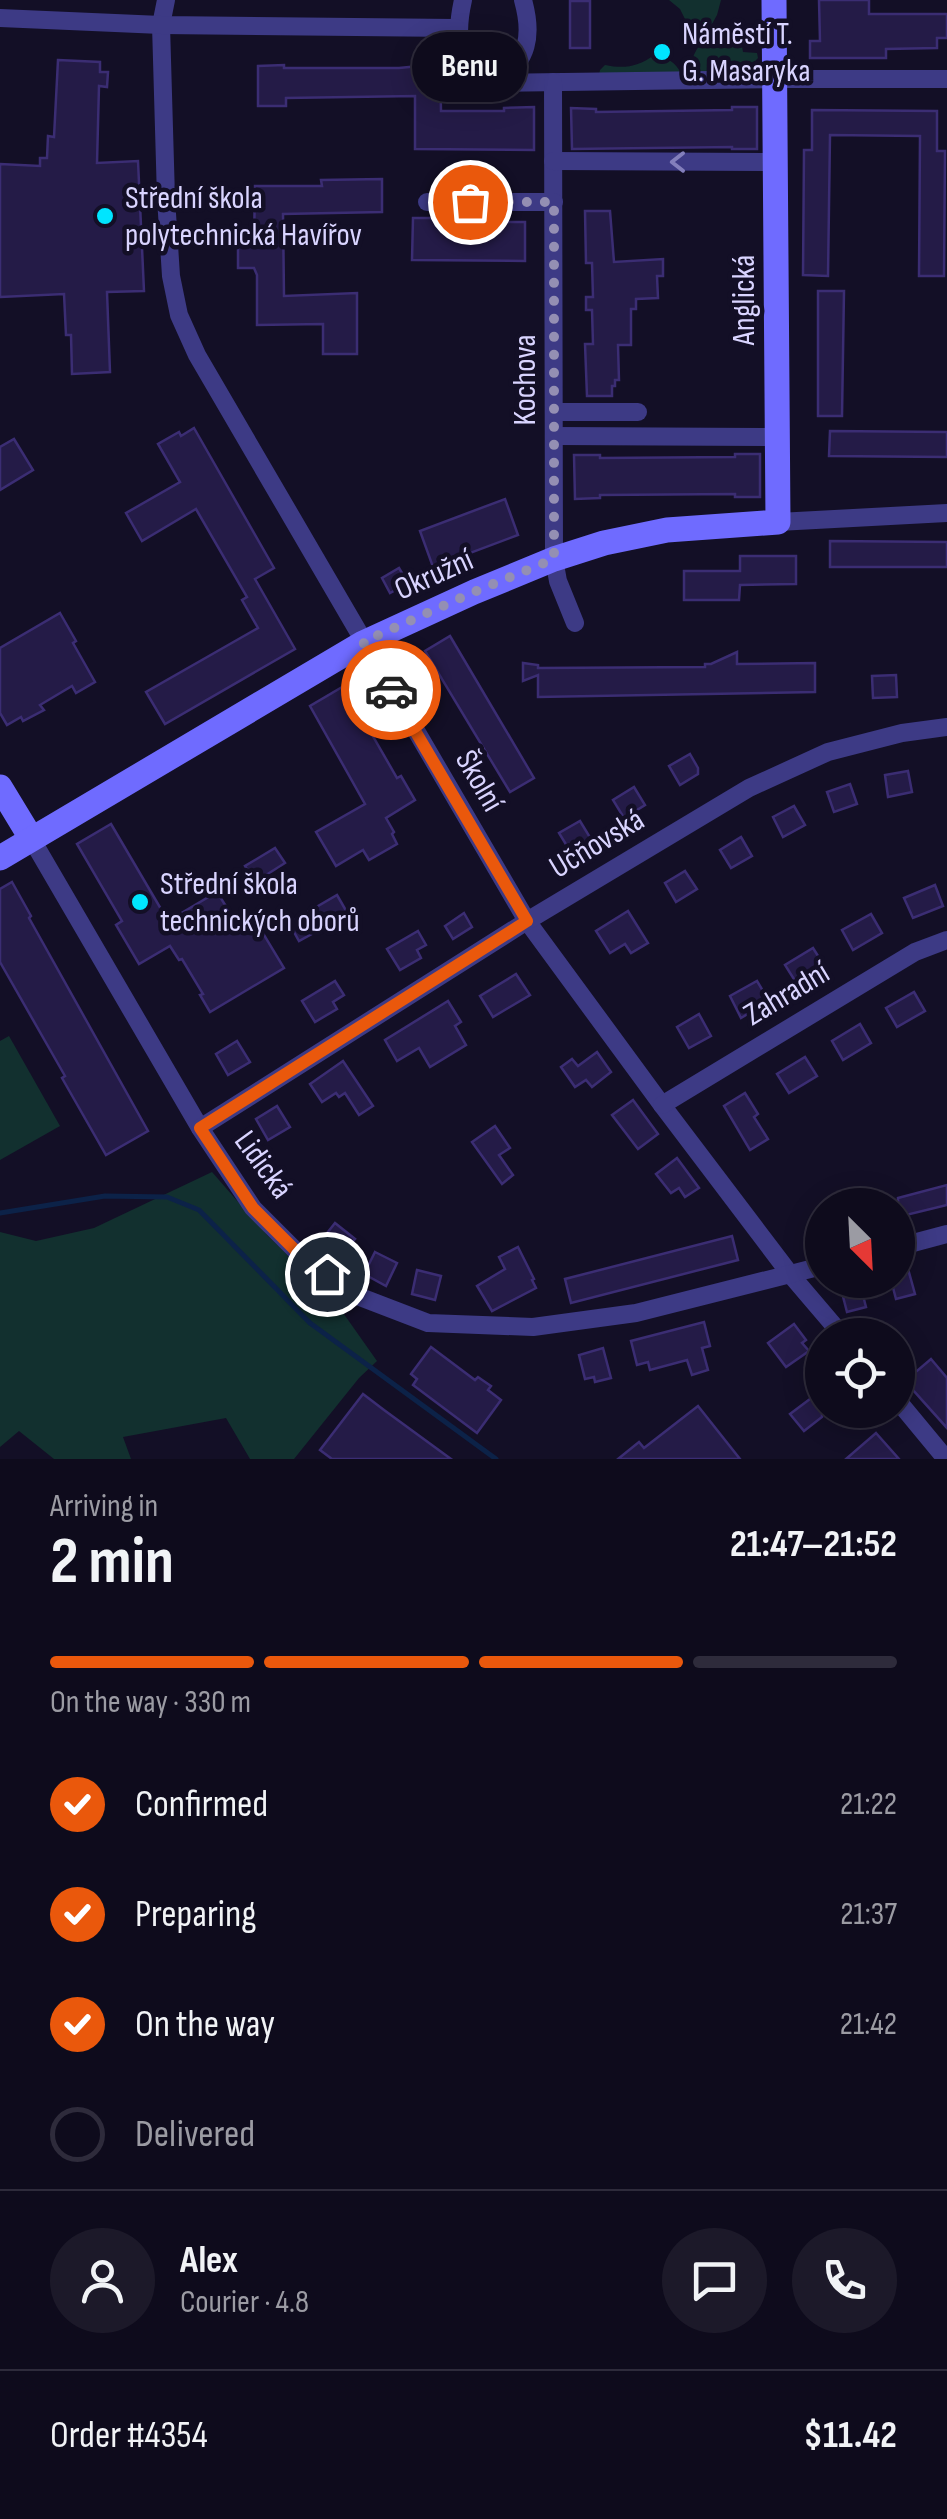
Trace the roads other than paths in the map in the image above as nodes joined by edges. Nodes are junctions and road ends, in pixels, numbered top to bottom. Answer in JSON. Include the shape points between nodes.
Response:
{"nodes":[{"id":1,"x":166,"y":0,"type":"edge"},
{"id":2,"x":462,"y":0,"type":"edge"},
{"id":3,"x":524,"y":0,"type":"edge"},
{"id":4,"x":774,"y":0,"type":"edge"},
{"id":5,"x":23,"y":10,"type":"edge"},
{"id":6,"x":0,"y":18,"type":"edge"},
{"id":7,"x":161,"y":25,"type":"junction"},
{"id":8,"x":456,"y":28,"type":"junction"},
{"id":9,"x":776,"y":78,"type":"junction"},
{"id":10,"x":947,"y":79,"type":"edge"},
{"id":11,"x":498,"y":82,"type":"junction"},
{"id":12,"x":552,"y":82,"type":"junction"},
{"id":13,"x":553,"y":161,"type":"junction"},
{"id":14,"x":776,"y":162,"type":"junction"},
{"id":15,"x":428,"y":202,"type":"dead end"},
{"id":16,"x":554,"y":202,"type":"junction"},
{"id":17,"x":555,"y":412,"type":"junction"},
{"id":18,"x":638,"y":412,"type":"dead end"},
{"id":19,"x":556,"y":436,"type":"junction"},
{"id":20,"x":778,"y":437,"type":"junction"},
{"id":21,"x":947,"y":513,"type":"edge"},
{"id":22,"x":778,"y":522,"type":"junction"},
{"id":23,"x":554,"y":559,"type":"junction"},
{"id":24,"x":575,"y":623,"type":"dead end"},
{"id":25,"x":363,"y":642,"type":"junction"},
{"id":26,"x":947,"y":728,"type":"edge"},
{"id":27,"x":0,"y":786,"type":"edge"},
{"id":28,"x":31,"y":838,"type":"junction"},
{"id":29,"x":0,"y":858,"type":"edge"},
{"id":30,"x":527,"y":921,"type":"junction"},
{"id":31,"x":947,"y":940,"type":"edge"},
{"id":32,"x":662,"y":1105,"type":"junction"},
{"id":33,"x":200,"y":1128,"type":"junction"},
{"id":34,"x":947,"y":1234,"type":"edge"},
{"id":35,"x":915,"y":1242,"type":"edge"},
{"id":36,"x":805,"y":1270,"type":"edge"},
{"id":37,"x":790,"y":1274,"type":"junction"},
{"id":38,"x":828,"y":1318,"type":"edge"},
{"id":39,"x":915,"y":1422,"type":"edge"},
{"id":40,"x":946,"y":1459,"type":"edge"}],
"edges":[{"from":1,"to":7,"type":"street","name":"Školní"},
{"from":2,"to":8,"type":"street"},
{"from":3,"to":11,"type":"street","via":[[525,52],[516,70]]},
{"from":4,"to":9,"type":"street","name":"Anglická"},
{"from":5,"to":6,"type":"street"},
{"from":5,"to":7,"type":"street"},
{"from":7,"to":8,"type":"street"},
{"from":7,"to":25,"type":"street","name":"Školní","via":[[168,229],[179,315]]},
{"from":8,"to":11,"type":"street","via":[[464,55]]},
{"from":9,"to":10,"type":"street"},
{"from":9,"to":12,"type":"street"},
{"from":9,"to":14,"type":"street","name":"Anglická"},
{"from":11,"to":12,"type":"street"},
{"from":12,"to":13,"type":"street","name":"Kochova"},
{"from":14,"to":13,"type":"street","one_way":true},
{"from":13,"to":16,"type":"street","name":"Kochova"},
{"from":14,"to":20,"type":"street","name":"Anglická"},
{"from":15,"to":16,"type":"street"},
{"from":16,"to":17,"type":"street","name":"Kochova"},
{"from":17,"to":18,"type":"street"},
{"from":17,"to":19,"type":"street","name":"Kochova"},
{"from":19,"to":20,"type":"street"},
{"from":19,"to":23,"type":"street","name":"Kochova"},
{"from":20,"to":22,"type":"street","name":"Anglická"},
{"from":21,"to":22,"type":"street","name":"Okružní"},
{"from":22,"to":23,"type":"street","name":"Okružní","via":[[667,530]]},
{"from":23,"to":24,"type":"street","name":"Kochova"},
{"from":23,"to":25,"type":"street","name":"Okružní"},
{"from":25,"to":28,"type":"street","name":"Okružní"},
{"from":25,"to":30,"type":"street","name":"Školní"},
{"from":26,"to":30,"type":"street","name":"Učňovská","via":[[828,752],[765,781]]},
{"from":27,"to":28,"type":"street"},
{"from":28,"to":29,"type":"street","name":"Okružní"},
{"from":28,"to":33,"type":"street","name":"Lidická"},
{"from":30,"to":32,"type":"street","name":"Školní"},
{"from":30,"to":33,"type":"street","name":"Učňovská"},
{"from":31,"to":32,"type":"street","name":"Zahradní","via":[[916,952]]},
{"from":32,"to":37,"type":"street","name":"Školní"},
{"from":33,"to":37,"type":"street","name":"Lidická","via":[[253,1208],[299,1254],[355,1295],[428,1323],[533,1327],[636,1313]]},
{"from":34,"to":35,"type":"street"},
{"from":36,"to":37,"type":"street","name":"Lidická"},
{"from":37,"to":38,"type":"street","name":"Školní"},
{"from":39,"to":40,"type":"street"}]}
